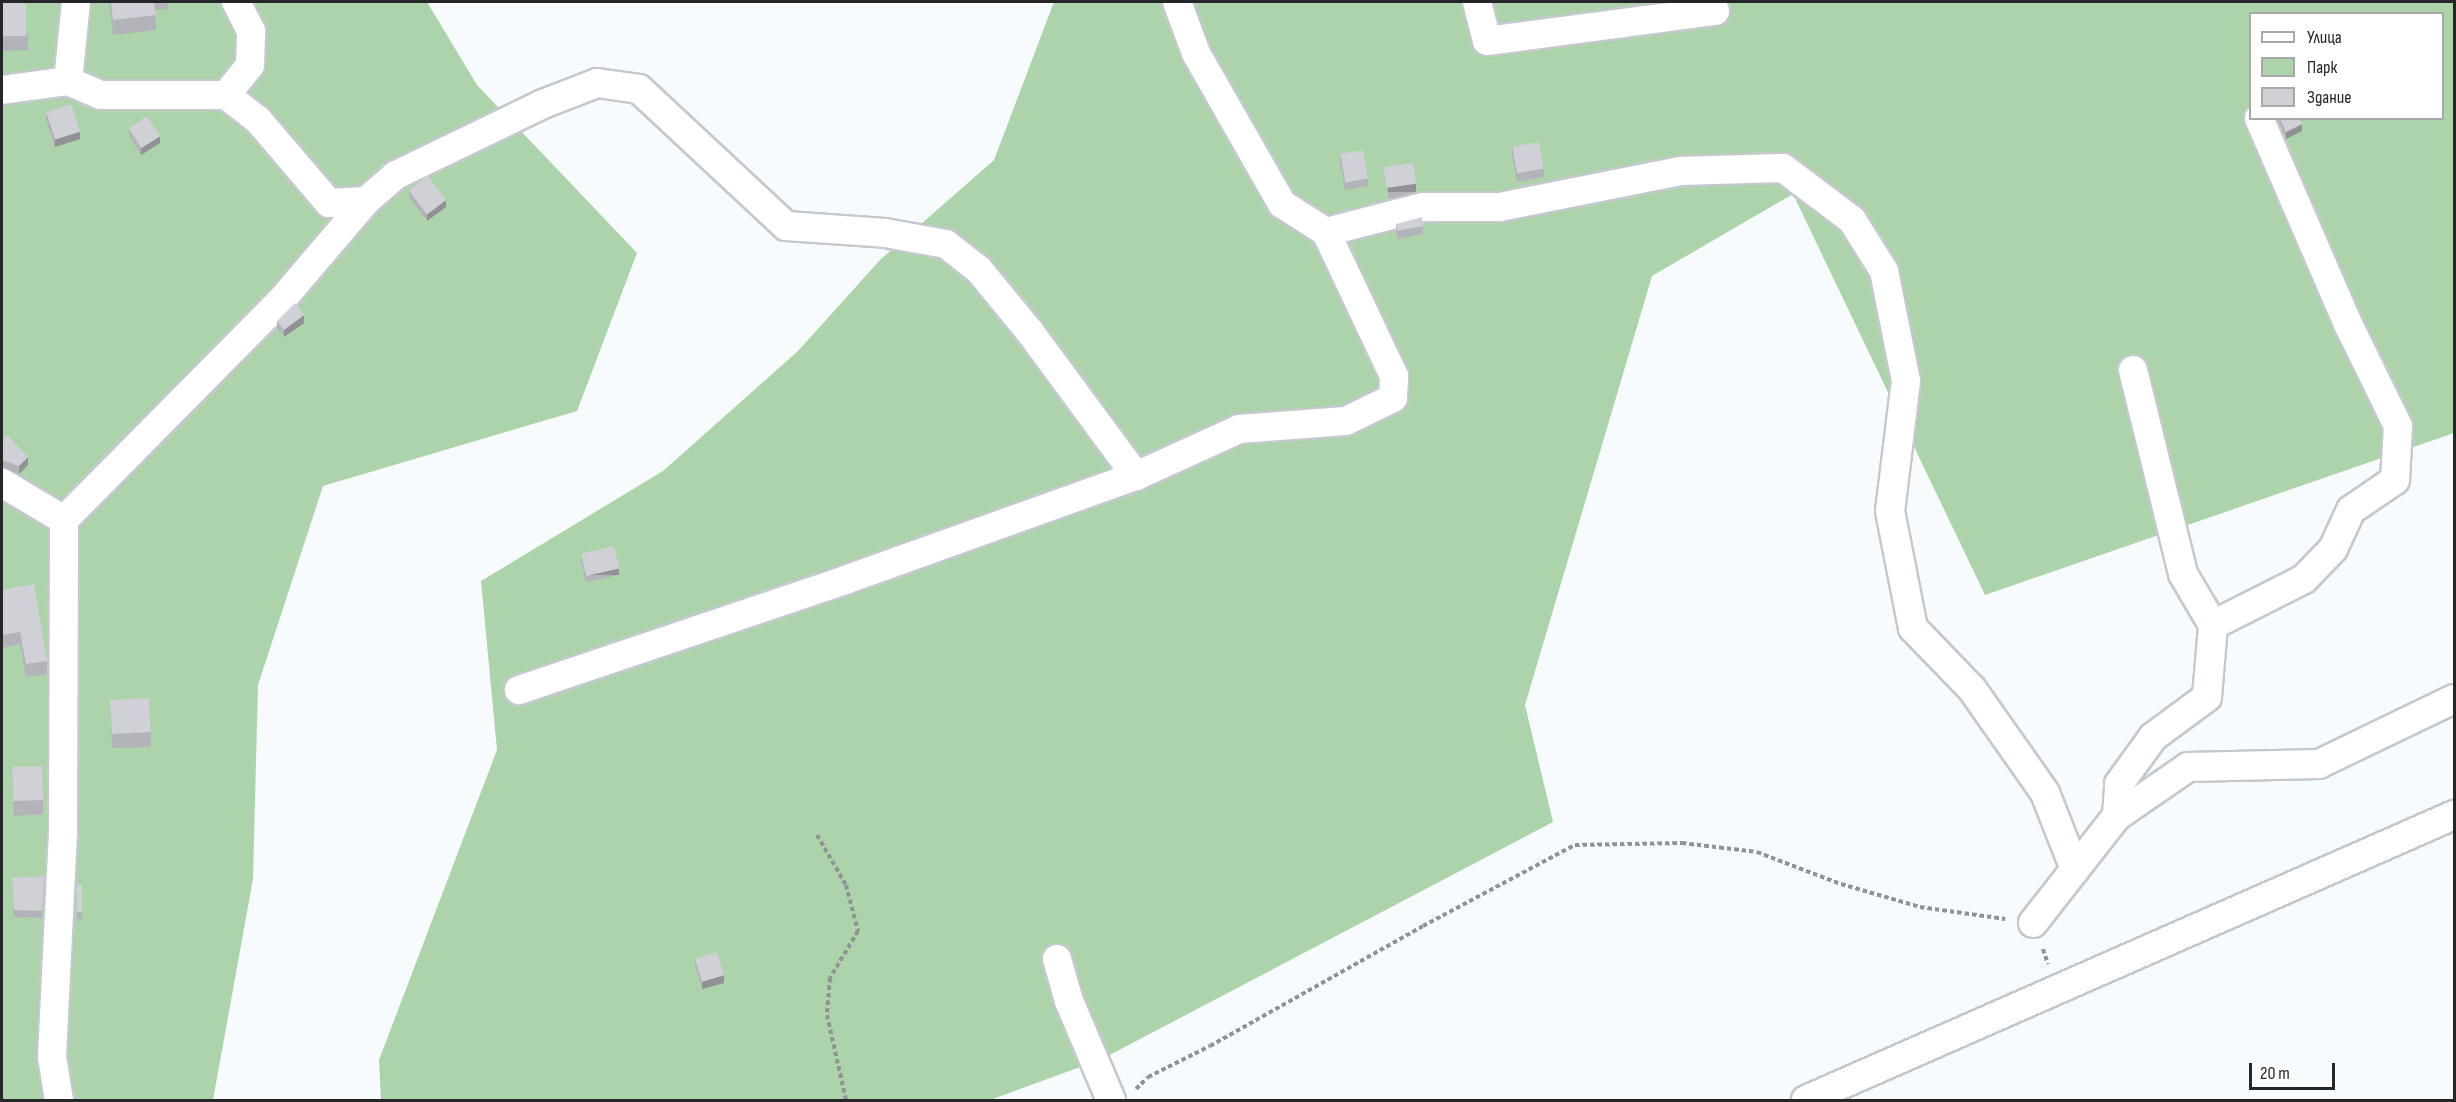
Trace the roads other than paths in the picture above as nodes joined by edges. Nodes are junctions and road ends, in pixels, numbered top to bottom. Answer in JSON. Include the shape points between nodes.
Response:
{"nodes":[{"id":1,"x":76,"y":2,"type":"edge"},
{"id":2,"x":236,"y":2,"type":"edge"},
{"id":3,"x":1177,"y":2,"type":"edge"},
{"id":4,"x":1477,"y":2,"type":"edge"},
{"id":5,"x":1715,"y":11,"type":"dead end"},
{"id":6,"x":68,"y":81,"type":"junction"},
{"id":7,"x":2,"y":90,"type":"edge"},
{"id":8,"x":226,"y":95,"type":"junction"},
{"id":9,"x":2260,"y":120,"type":"edge"},
{"id":10,"x":366,"y":201,"type":"junction"},
{"id":11,"x":1326,"y":232,"type":"junction"},
{"id":12,"x":2133,"y":370,"type":"dead end"},
{"id":13,"x":1136,"y":476,"type":"junction"},
{"id":14,"x":2,"y":483,"type":"edge"},
{"id":15,"x":64,"y":520,"type":"junction"},
{"id":16,"x":2213,"y":625,"type":"junction"},
{"id":17,"x":519,"y":690,"type":"dead end"},
{"id":18,"x":2454,"y":699,"type":"edge"},
{"id":19,"x":2454,"y":815,"type":"edge"},
{"id":20,"x":2117,"y":816,"type":"junction"},
{"id":21,"x":2075,"y":869,"type":"junction"},
{"id":22,"x":2033,"y":923,"type":"road end"},
{"id":23,"x":1057,"y":959,"type":"dead end"},
{"id":24,"x":1122,"y":1097,"type":"edge"},
{"id":25,"x":59,"y":1101,"type":"edge"},
{"id":26,"x":1806,"y":1101,"type":"edge"}],
"edges":[{"from":1,"to":6,"type":"street"},
{"from":2,"to":8,"type":"street","via":[[251,31],[250,65]]},
{"from":3,"to":11,"type":"street","via":[[1196,53],[1282,204]]},
{"from":4,"to":5,"type":"street","via":[[1487,41]]},
{"from":6,"to":7,"type":"street"},
{"from":6,"to":8,"type":"street","via":[[101,95]]},
{"from":8,"to":10,"type":"street","via":[[258,120],[329,203]]},
{"from":9,"to":16,"type":"street","via":[[2348,324],[2398,426],[2395,480],[2351,510],[2332,549],[2304,579]]},
{"from":10,"to":13,"type":"street","via":[[396,175],[543,104],[597,83],[639,89],[786,226],[885,233],[946,244],[979,270],[1030,332]]},
{"from":10,"to":15,"type":"street","via":[[280,302]]},
{"from":11,"to":13,"type":"street","via":[[1394,376],[1393,398],[1346,421],[1239,429]]},
{"from":11,"to":21,"type":"street","via":[[1423,207],[1500,207],[1680,171],[1783,168],[1852,220],[1884,271],[1905,381],[1890,510],[1913,628],[1972,689],[2045,793]]},
{"from":12,"to":16,"type":"street","via":[[2183,574]]},
{"from":13,"to":17,"type":"street"},
{"from":14,"to":15,"type":"street"},
{"from":15,"to":25,"type":"street","via":[[63,830],[52,1057]]},
{"from":16,"to":20,"type":"street","via":[[2207,697],[2153,737],[2119,784]]},
{"from":18,"to":20,"type":"street","via":[[2319,764],[2188,767]]},
{"from":19,"to":26,"type":"street"},
{"from":20,"to":21,"type":"street"},
{"from":21,"to":22,"type":"street"},
{"from":23,"to":24,"type":"street","via":[[1069,1001]]}]}
